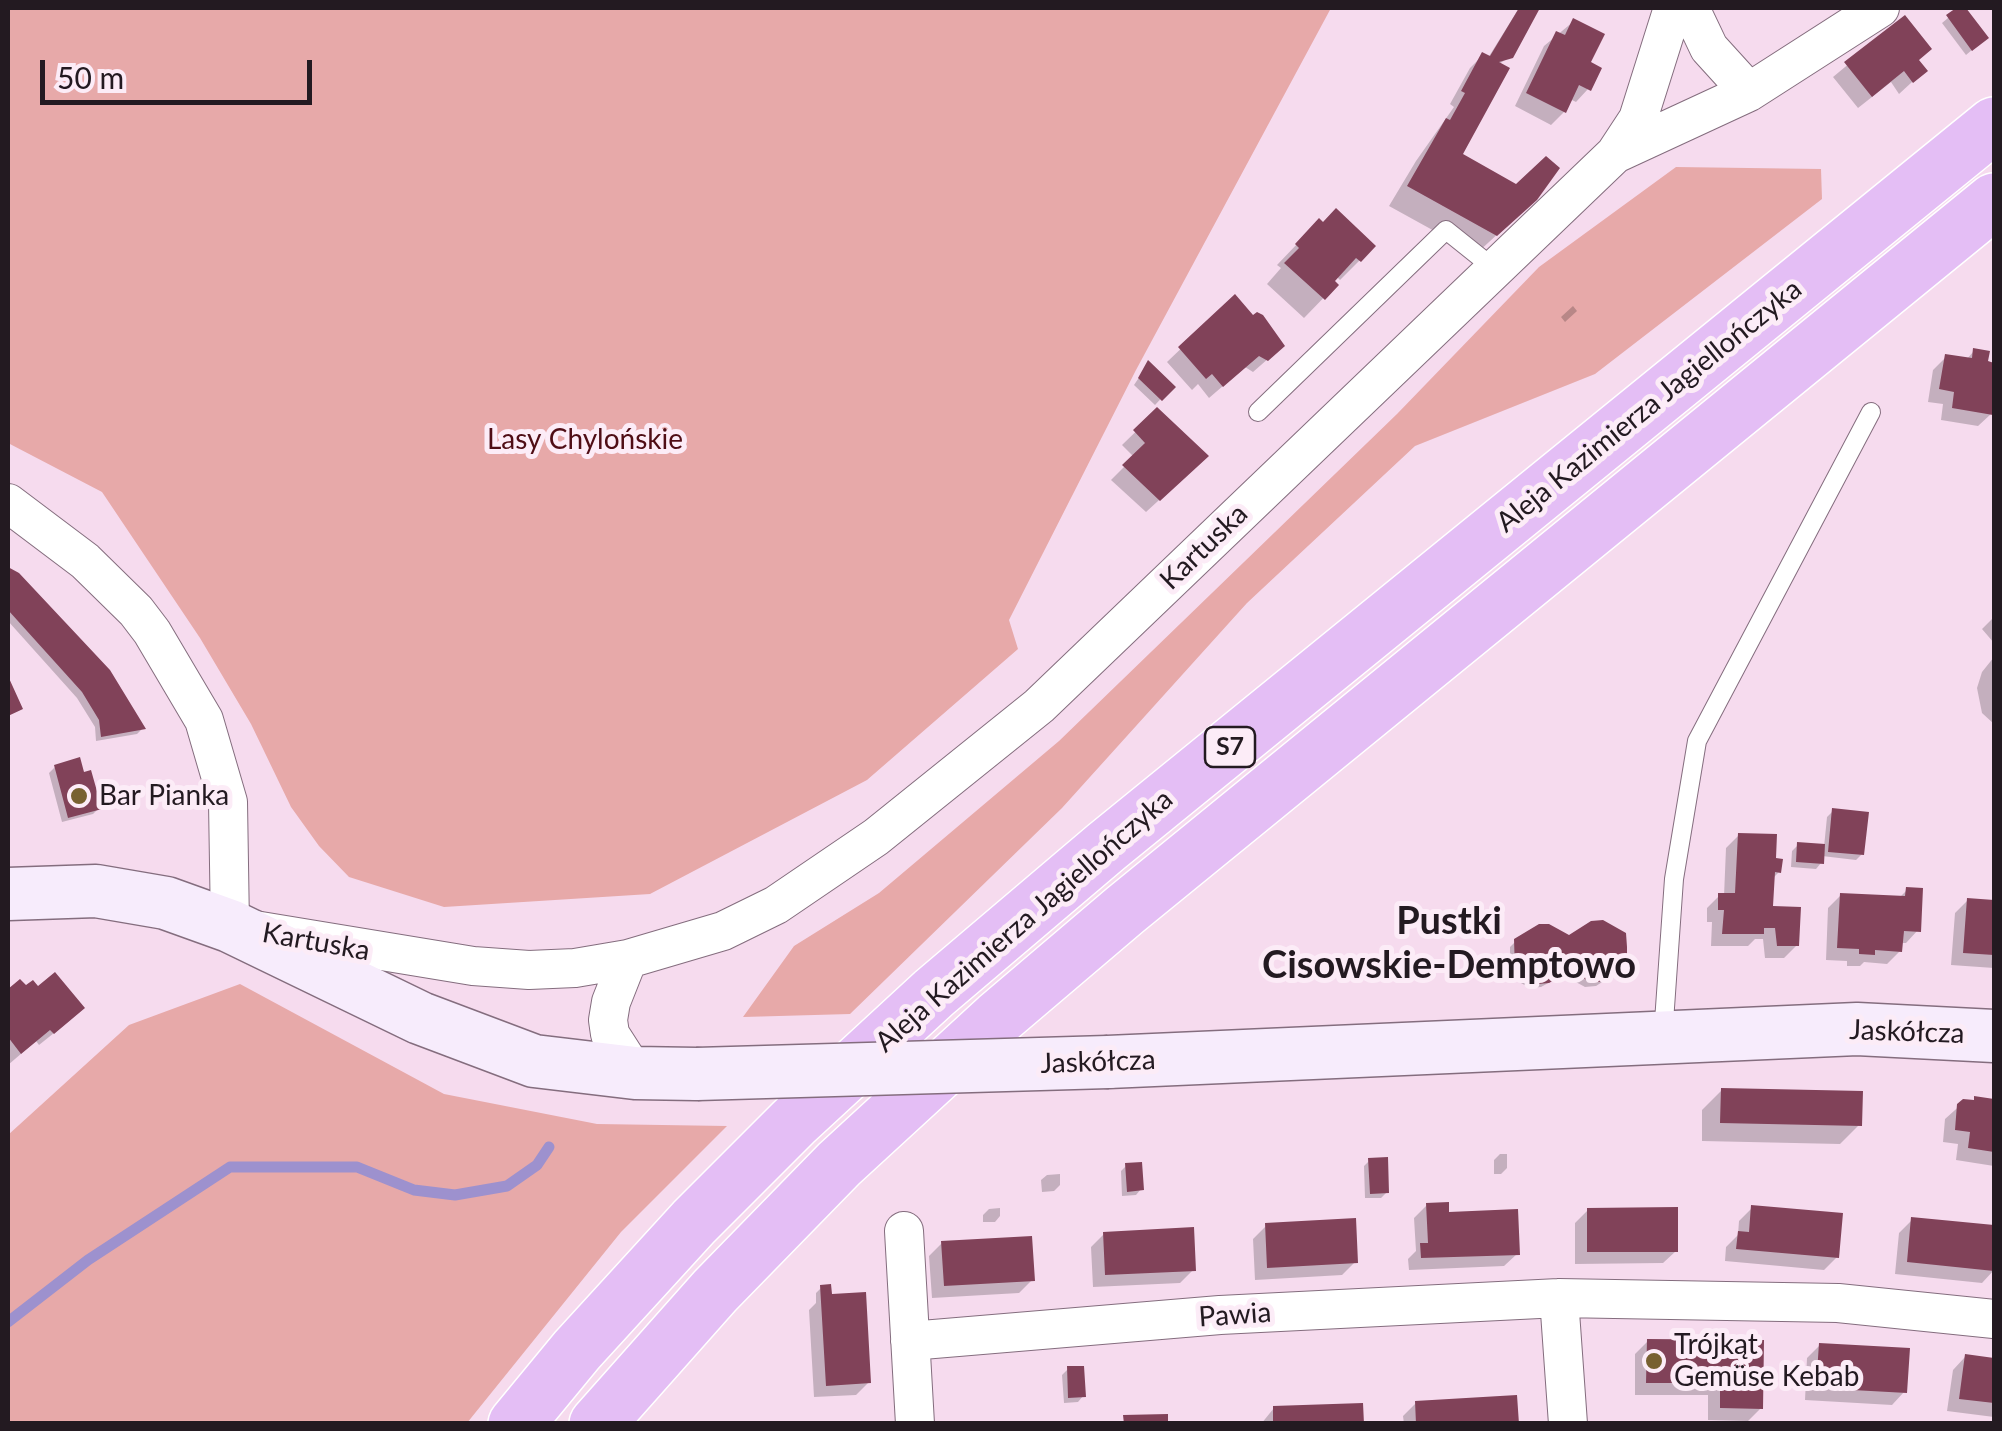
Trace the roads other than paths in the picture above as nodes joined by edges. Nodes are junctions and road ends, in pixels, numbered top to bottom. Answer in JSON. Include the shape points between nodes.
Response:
{"nodes":[{"id":1,"x":1673,"y":8,"type":"edge"},
{"id":2,"x":1690,"y":8,"type":"edge"},
{"id":3,"x":1880,"y":8,"type":"edge"},
{"id":4,"x":1749,"y":92,"type":"junction"},
{"id":5,"x":1994,"y":125,"type":"edge"},
{"id":6,"x":1615,"y":154,"type":"junction"},
{"id":7,"x":1994,"y":201,"type":"edge"},
{"id":8,"x":1496,"y":270,"type":"junction"},
{"id":9,"x":1258,"y":412,"type":"dead end"},
{"id":10,"x":1870,"y":412,"type":"dead end"},
{"id":11,"x":8,"y":503,"type":"edge"},
{"id":12,"x":8,"y":894,"type":"edge"},
{"id":13,"x":230,"y":926,"type":"junction"},
{"id":14,"x":628,"y":959,"type":"junction"},
{"id":15,"x":1994,"y":1036,"type":"edge"},
{"id":16,"x":1662,"y":1037,"type":"junction"},
{"id":17,"x":635,"y":1073,"type":"junction"},
{"id":18,"x":904,"y":1231,"type":"dead end"},
{"id":19,"x":1559,"y":1298,"type":"junction"},
{"id":20,"x":1994,"y":1319,"type":"edge"},
{"id":21,"x":910,"y":1341,"type":"junction"},
{"id":22,"x":516,"y":1424,"type":"edge"},
{"id":23,"x":597,"y":1424,"type":"edge"},
{"id":24,"x":915,"y":1424,"type":"edge"},
{"id":25,"x":1568,"y":1424,"type":"edge"}],
"edges":[{"from":1,"to":6,"type":"street","via":[[1638,119]]},
{"from":2,"to":4,"type":"street","via":[[1708,48]]},
{"from":3,"to":4,"type":"street","name":"Kartuska"},
{"from":4,"to":6,"type":"street","name":"Kartuska"},
{"from":5,"to":22,"type":"highway","name":"Aleja Kazimierza Jagiellończyka","number":"S7","via":[[934,993],[694,1222]]},
{"from":6,"to":8,"type":"street","name":"Kartuska"},
{"from":7,"to":23,"type":"highway","name":"Aleja Kazimierza Jagiellończyka","number":"S7","via":[[998,1018],[838,1164]]},
{"from":8,"to":9,"type":"lane","via":[[1446,230]]},
{"from":8,"to":14,"type":"street","name":"Kartuska","via":[[1040,706],[949,781],[776,906],[723,931]]},
{"from":10,"to":16,"type":"lane","via":[[1697,741],[1674,878]]},
{"from":11,"to":13,"type":"street","via":[[86,561],[136,610],[204,720],[228,802]]},
{"from":12,"to":13,"type":"street","name":"Kartuska","via":[[134,896]]},
{"from":13,"to":14,"type":"street","name":"Kartuska","via":[[473,966],[575,968]]},
{"from":13,"to":17,"type":"street","name":"Jaskółcza","via":[[482,1043],[534,1060]]},
{"from":14,"to":17,"type":"street","via":[[608,1020]]},
{"from":15,"to":16,"type":"street","name":"Jaskółcza","via":[[1857,1029]]},
{"from":16,"to":17,"type":"street","name":"Jaskółcza","bridge":true,"via":[[1108,1062]]},
{"from":18,"to":21,"type":"street"},
{"from":19,"to":20,"type":"street","name":"Pawia","via":[[1838,1303]]},
{"from":19,"to":21,"type":"street","name":"Pawia","via":[[1220,1314]]},
{"from":19,"to":25,"type":"street"},
{"from":21,"to":24,"type":"street"}]}
